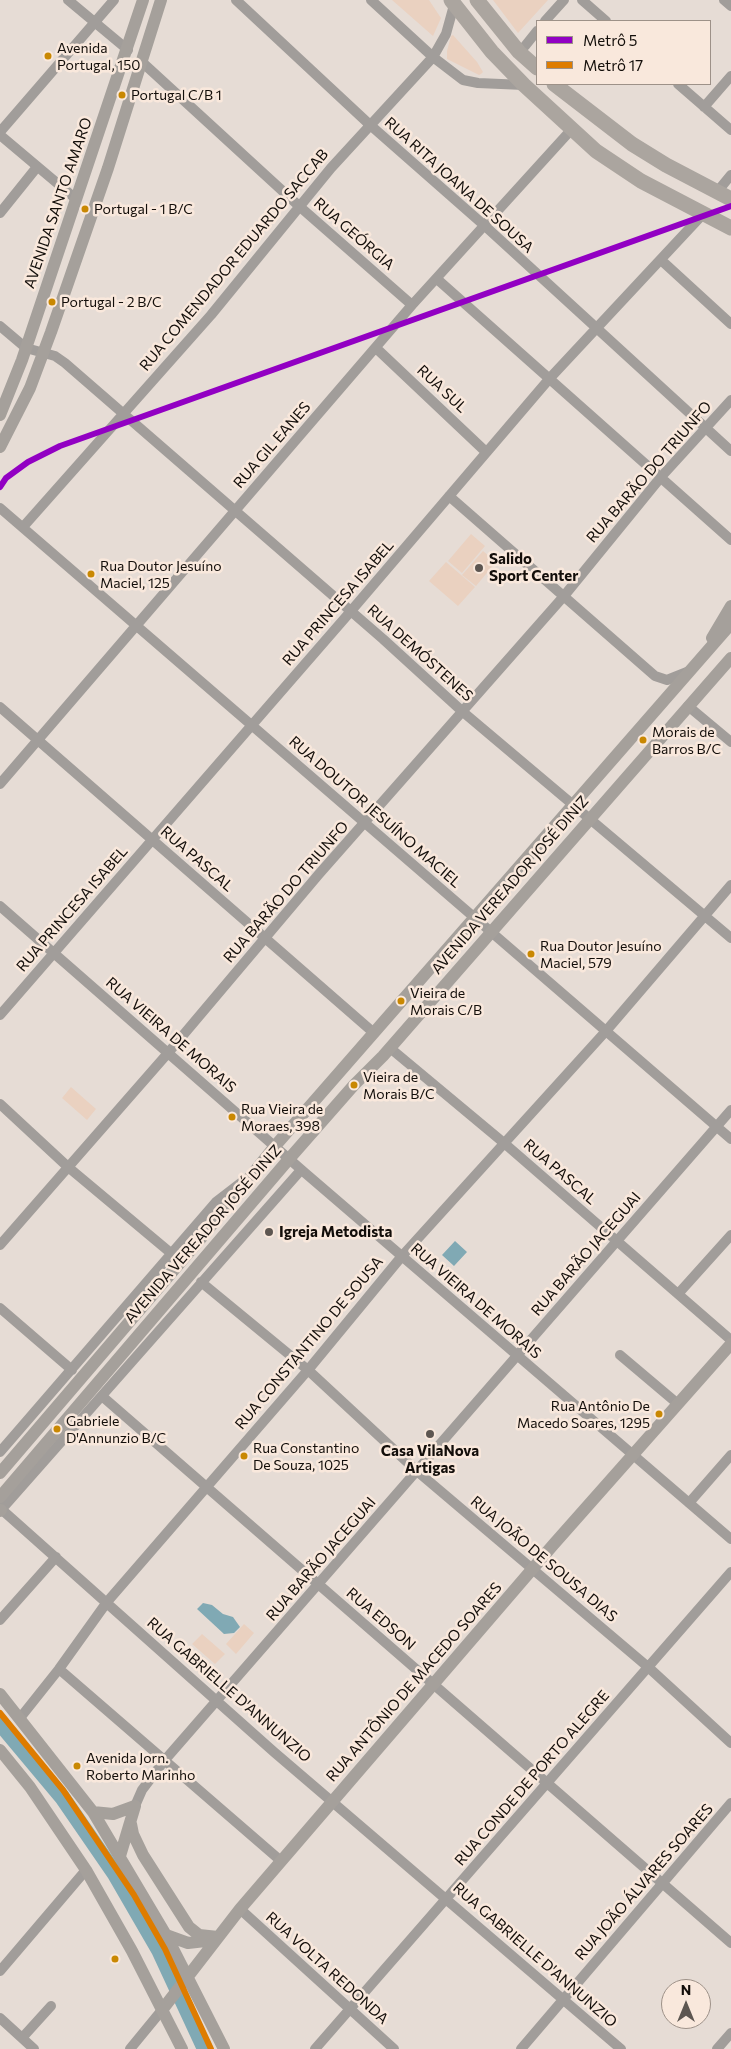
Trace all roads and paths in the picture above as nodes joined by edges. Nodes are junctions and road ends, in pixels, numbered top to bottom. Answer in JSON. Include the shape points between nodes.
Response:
{"nodes":[{"id":1,"x":68,"y":0,"type":"edge"},
{"id":2,"x":114,"y":0,"type":"edge"},
{"id":3,"x":143,"y":0,"type":"edge"},
{"id":4,"x":161,"y":0,"type":"edge"},
{"id":5,"x":236,"y":0,"type":"edge"},
{"id":6,"x":371,"y":0,"type":"edge"},
{"id":7,"x":477,"y":0,"type":"edge"},
{"id":8,"x":564,"y":0,"type":"edge"},
{"id":9,"x":582,"y":0,"type":"edge"},
{"id":10,"x":724,"y":0,"type":"edge"},
{"id":11,"x":453,"y":2,"type":"edge"},
{"id":12,"x":731,"y":6,"type":"edge"},
{"id":13,"x":547,"y":20,"type":"edge"},
{"id":14,"x":605,"y":20,"type":"edge"},
{"id":15,"x":94,"y":23,"type":"junction"},
{"id":16,"x":536,"y":32,"type":"edge"},
{"id":17,"x":524,"y":46,"type":"dead end"},
{"id":18,"x":128,"y":50,"type":"junction"},
{"id":19,"x":433,"y":57,"type":"junction"},
{"id":20,"x":143,"y":63,"type":"junction"},
{"id":21,"x":536,"y":67,"type":"edge"},
{"id":22,"x":731,"y":76,"type":"edge"},
{"id":23,"x":524,"y":85,"type":"junction"},
{"id":24,"x":555,"y":85,"type":"edge"},
{"id":25,"x":679,"y":85,"type":"edge"},
{"id":26,"x":704,"y":107,"type":"junction"},
{"id":27,"x":369,"y":124,"type":"junction"},
{"id":28,"x":571,"y":130,"type":"junction"},
{"id":29,"x":731,"y":130,"type":"edge"},
{"id":30,"x":0,"y":133,"type":"edge"},
{"id":31,"x":37,"y":167,"type":"junction"},
{"id":32,"x":731,"y":175,"type":"edge"},
{"id":33,"x":717,"y":192,"type":"junction"},
{"id":34,"x":76,"y":199,"type":"junction"},
{"id":35,"x":731,"y":199,"type":"edge"},
{"id":36,"x":299,"y":206,"type":"junction"},
{"id":37,"x":0,"y":213,"type":"edge"},
{"id":38,"x":703,"y":214,"type":"junction"},
{"id":39,"x":485,"y":226,"type":"junction"},
{"id":40,"x":731,"y":228,"type":"edge"},
{"id":41,"x":660,"y":260,"type":"junction"},
{"id":42,"x":437,"y":279,"type":"junction"},
{"id":43,"x":412,"y":305,"type":"junction"},
{"id":44,"x":731,"y":324,"type":"edge"},
{"id":45,"x":0,"y":326,"type":"edge"},
{"id":46,"x":596,"y":328,"type":"junction"},
{"id":47,"x":26,"y":348,"type":"junction"},
{"id":48,"x":376,"y":348,"type":"junction"},
{"id":49,"x":43,"y":353,"type":"junction"},
{"id":50,"x":550,"y":378,"type":"junction"},
{"id":51,"x":731,"y":400,"type":"edge"},
{"id":52,"x":123,"y":413,"type":"junction"},
{"id":53,"x":0,"y":415,"type":"edge"},
{"id":54,"x":705,"y":428,"type":"junction"},
{"id":55,"x":0,"y":447,"type":"edge"},
{"id":56,"x":731,"y":451,"type":"edge"},
{"id":57,"x":486,"y":452,"type":"junction"},
{"id":58,"x":661,"y":477,"type":"junction"},
{"id":59,"x":448,"y":496,"type":"junction"},
{"id":60,"x":0,"y":508,"type":"edge"},
{"id":61,"x":235,"y":511,"type":"junction"},
{"id":62,"x":23,"y":526,"type":"junction"},
{"id":63,"x":731,"y":540,"type":"edge"},
{"id":64,"x":564,"y":596,"type":"junction"},
{"id":65,"x":731,"y":606,"type":"edge"},
{"id":66,"x":351,"y":611,"type":"junction"},
{"id":67,"x":731,"y":624,"type":"edge"},
{"id":68,"x":137,"y":625,"type":"junction"},
{"id":69,"x":701,"y":658,"type":"junction"},
{"id":70,"x":729,"y":661,"type":"edge"},
{"id":71,"x":692,"y":669,"type":"junction"},
{"id":72,"x":0,"y":706,"type":"edge"},
{"id":73,"x":688,"y":706,"type":"junction"},
{"id":74,"x":463,"y":712,"type":"junction"},
{"id":75,"x":252,"y":725,"type":"junction"},
{"id":76,"x":39,"y":740,"type":"junction"},
{"id":77,"x":731,"y":742,"type":"edge"},
{"id":78,"x":0,"y":784,"type":"edge"},
{"id":79,"x":572,"y":804,"type":"junction"},
{"id":80,"x":590,"y":819,"type":"junction"},
{"id":81,"x":365,"y":823,"type":"junction"},
{"id":82,"x":152,"y":839,"type":"junction"},
{"id":83,"x":731,"y":885,"type":"edge"},
{"id":84,"x":0,"y":906,"type":"edge"},
{"id":85,"x":705,"y":917,"type":"junction"},
{"id":86,"x":474,"y":918,"type":"junction"},
{"id":87,"x":491,"y":933,"type":"junction"},
{"id":88,"x":731,"y":938,"type":"edge"},
{"id":89,"x":265,"y":939,"type":"junction"},
{"id":90,"x":55,"y":953,"type":"junction"},
{"id":91,"x":0,"y":1015,"type":"edge"},
{"id":92,"x":606,"y":1031,"type":"junction"},
{"id":93,"x":374,"y":1033,"type":"junction"},
{"id":94,"x":390,"y":1048,"type":"junction"},
{"id":95,"x":168,"y":1053,"type":"junction"},
{"id":96,"x":0,"y":1104,"type":"edge"},
{"id":97,"x":731,"y":1110,"type":"edge"},
{"id":98,"x":717,"y":1126,"type":"junction"},
{"id":99,"x":731,"y":1139,"type":"edge"},
{"id":100,"x":504,"y":1143,"type":"junction"},
{"id":101,"x":275,"y":1146,"type":"junction"},
{"id":102,"x":289,"y":1159,"type":"junction"},
{"id":103,"x":68,"y":1167,"type":"junction"},
{"id":104,"x":301,"y":1170,"type":"junction"},
{"id":105,"x":249,"y":1177,"type":"junction"},
{"id":106,"x":731,"y":1235,"type":"edge"},
{"id":107,"x":616,"y":1240,"type":"junction"},
{"id":108,"x":0,"y":1245,"type":"edge"},
{"id":109,"x":172,"y":1254,"type":"junction"},
{"id":110,"x":402,"y":1256,"type":"junction"},
{"id":111,"x":201,"y":1282,"type":"junction"},
{"id":112,"x":678,"y":1294,"type":"junction"},
{"id":113,"x":0,"y":1308,"type":"edge"},
{"id":114,"x":731,"y":1340,"type":"edge"},
{"id":115,"x":731,"y":1344,"type":"edge"},
{"id":116,"x":620,"y":1354,"type":"dead end"},
{"id":117,"x":518,"y":1357,"type":"junction"},
{"id":118,"x":72,"y":1370,"type":"junction"},
{"id":119,"x":308,"y":1370,"type":"junction"},
{"id":120,"x":102,"y":1397,"type":"junction"},
{"id":121,"x":678,"y":1404,"type":"junction"},
{"id":122,"x":0,"y":1452,"type":"edge"},
{"id":123,"x":633,"y":1455,"type":"junction"},
{"id":124,"x":731,"y":1455,"type":"edge"},
{"id":125,"x":418,"y":1472,"type":"junction"},
{"id":126,"x":0,"y":1473,"type":"edge"},
{"id":127,"x":206,"y":1486,"type":"junction"},
{"id":128,"x":0,"y":1496,"type":"edge"},
{"id":129,"x":689,"y":1502,"type":"junction"},
{"id":130,"x":0,"y":1510,"type":"edge"},
{"id":131,"x":731,"y":1539,"type":"edge"},
{"id":132,"x":56,"y":1557,"type":"junction"},
{"id":133,"x":533,"y":1569,"type":"junction"},
{"id":134,"x":731,"y":1572,"type":"edge"},
{"id":135,"x":318,"y":1584,"type":"junction"},
{"id":136,"x":107,"y":1602,"type":"junction"},
{"id":137,"x":0,"y":1620,"type":"edge"},
{"id":138,"x":648,"y":1667,"type":"junction"},
{"id":139,"x":60,"y":1669,"type":"junction"},
{"id":140,"x":434,"y":1684,"type":"junction"},
{"id":141,"x":0,"y":1694,"type":"edge"},
{"id":142,"x":217,"y":1701,"type":"junction"},
{"id":143,"x":20,"y":1718,"type":"junction"},
{"id":144,"x":731,"y":1742,"type":"edge"},
{"id":145,"x":0,"y":1750,"type":"edge"},
{"id":146,"x":164,"y":1762,"type":"junction"},
{"id":147,"x":548,"y":1784,"type":"junction"},
{"id":148,"x":333,"y":1801,"type":"junction"},
{"id":149,"x":731,"y":1803,"type":"edge"},
{"id":150,"x":135,"y":1806,"type":"junction"},
{"id":151,"x":93,"y":1812,"type":"junction"},
{"id":152,"x":131,"y":1824,"type":"junction"},
{"id":153,"x":120,"y":1856,"type":"junction"},
{"id":154,"x":281,"y":1861,"type":"junction"},
{"id":155,"x":86,"y":1870,"type":"junction"},
{"id":156,"x":662,"y":1883,"type":"junction"},
{"id":157,"x":446,"y":1898,"type":"junction"},
{"id":158,"x":240,"y":1909,"type":"junction"},
{"id":159,"x":166,"y":1935,"type":"junction"},
{"id":160,"x":217,"y":1938,"type":"junction"},
{"id":161,"x":731,"y":1943,"type":"edge"},
{"id":162,"x":0,"y":1971,"type":"edge"},
{"id":163,"x":185,"y":1980,"type":"junction"},
{"id":164,"x":564,"y":1999,"type":"junction"},
{"id":165,"x":50,"y":2006,"type":"dead end"},
{"id":166,"x":166,"y":2006,"type":"junction"},
{"id":167,"x":350,"y":2009,"type":"junction"},
{"id":168,"x":0,"y":2018,"type":"edge"},
{"id":169,"x":731,"y":2033,"type":"edge"},
{"id":170,"x":22,"y":2038,"type":"junction"},
{"id":171,"x":34,"y":2049,"type":"edge"},
{"id":172,"x":130,"y":2049,"type":"edge"},
{"id":173,"x":182,"y":2049,"type":"edge"},
{"id":174,"x":224,"y":2049,"type":"edge"},
{"id":175,"x":315,"y":2049,"type":"edge"},
{"id":176,"x":394,"y":2049,"type":"edge"},
{"id":177,"x":521,"y":2049,"type":"edge"},
{"id":178,"x":622,"y":2049,"type":"edge"},
{"id":179,"x":716,"y":2049,"type":"edge"}],
"edges":[{"from":1,"to":15,"type":"street"},
{"from":2,"to":15,"type":"street"},
{"from":3,"to":18,"type":"main road","name":"AVENIDA SANTO AMARO"},
{"from":4,"to":20,"type":"main road"},
{"from":5,"to":27,"type":"street","name":"RUA RITA JOANA DE SOUSA"},
{"from":6,"to":19,"type":"street"},
{"from":7,"to":21,"type":"highway","via":[[519,52]]},
{"from":8,"to":13,"type":"street"},
{"from":9,"to":14,"type":"street"},
{"from":10,"to":12,"type":"street"},
{"from":11,"to":19,"type":"street","name":"RUA COMENDADOR EDUARDO SACCAB","via":[[446,34]]},
{"from":11,"to":23,"type":"highway","via":[[492,52]]},
{"from":15,"to":18,"type":"street"},
{"from":15,"to":30,"type":"street"},
{"from":16,"to":17,"type":"street"},
{"from":18,"to":34,"type":"main road","name":"AVENIDA SANTO AMARO"},
{"from":19,"to":23,"type":"street","via":[[468,82]]},
{"from":19,"to":27,"type":"street","name":"RUA COMENDADOR EDUARDO SACCAB"},
{"from":20,"to":36,"type":"street","name":"RUA GEÓRGIA"},
{"from":20,"to":49,"type":"main road"},
{"from":22,"to":26,"type":"street"},
{"from":23,"to":28,"type":"highway"},
{"from":24,"to":33,"type":"highway","via":[[632,144]]},
{"from":25,"to":26,"type":"street"},
{"from":26,"to":29,"type":"street"},
{"from":27,"to":36,"type":"street","name":"RUA COMENDADOR EDUARDO SACCAB"},
{"from":27,"to":39,"type":"street","name":"RUA RITA JOANA DE SOUSA"},
{"from":28,"to":38,"type":"highway","via":[[618,166]]},
{"from":28,"to":39,"type":"street","name":"RUA GIL EANES"},
{"from":30,"to":31,"type":"street"},
{"from":31,"to":34,"type":"street"},
{"from":31,"to":37,"type":"street"},
{"from":32,"to":33,"type":"street"},
{"from":33,"to":35,"type":"highway"},
{"from":34,"to":47,"type":"main road","name":"AVENIDA SANTO AMARO"},
{"from":36,"to":43,"type":"street","name":"RUA GEÓRGIA"},
{"from":36,"to":52,"type":"street","name":"RUA COMENDADOR EDUARDO SACCAB","via":[[211,315]]},
{"from":38,"to":40,"type":"highway"},
{"from":38,"to":41,"type":"street","name":"RUA PRINCESA ISABEL"},
{"from":39,"to":42,"type":"street","name":"RUA GIL EANES"},
{"from":39,"to":46,"type":"street","name":"RUA RITA JOANA DE SOUSA"},
{"from":41,"to":44,"type":"street"},
{"from":41,"to":46,"type":"street","name":"RUA PRINCESA ISABEL"},
{"from":42,"to":43,"type":"street","name":"RUA GIL EANES"},
{"from":42,"to":50,"type":"street"},
{"from":43,"to":48,"type":"street","name":"RUA GIL EANES"},
{"from":45,"to":47,"type":"street"},
{"from":46,"to":50,"type":"street","name":"RUA PRINCESA ISABEL"},
{"from":46,"to":54,"type":"street","name":"RUA RITA JOANA DE SOUSA"},
{"from":47,"to":49,"type":"street","name":"RUA DEMÓSTENES"},
{"from":47,"to":53,"type":"main road","name":"AVENIDA SANTO AMARO"},
{"from":48,"to":57,"type":"street","name":"RUA SUL"},
{"from":48,"to":61,"type":"street","name":"RUA GIL EANES"},
{"from":49,"to":52,"type":"street","name":"RUA DEMÓSTENES","via":[[60,359]]},
{"from":49,"to":55,"type":"main road","via":[[30,388]]},
{"from":50,"to":57,"type":"street","name":"RUA PRINCESA ISABEL"},
{"from":50,"to":58,"type":"street"},
{"from":51,"to":54,"type":"street","name":"RUA BARÃO DO TRIUNFO"},
{"from":52,"to":61,"type":"street","name":"RUA DEMÓSTENES"},
{"from":52,"to":62,"type":"street","name":"RUA COMENDADOR EDUARDO SACCAB"},
{"from":54,"to":56,"type":"street","name":"RUA RITA JOANA DE SOUSA"},
{"from":54,"to":58,"type":"street","name":"RUA BARÃO DO TRIUNFO"},
{"from":57,"to":59,"type":"street","name":"RUA PRINCESA ISABEL"},
{"from":58,"to":63,"type":"street"},
{"from":58,"to":64,"type":"street","name":"RUA BARÃO DO TRIUNFO"},
{"from":59,"to":64,"type":"street"},
{"from":59,"to":66,"type":"street","name":"RUA PRINCESA ISABEL"},
{"from":60,"to":62,"type":"street","name":"RUA DOUTOR JESUÍNO MACIEL"},
{"from":61,"to":66,"type":"street","name":"RUA DEMÓSTENES"},
{"from":61,"to":68,"type":"street","name":"RUA GIL EANES"},
{"from":62,"to":68,"type":"street","name":"RUA DOUTOR JESUÍNO MACIEL"},
{"from":64,"to":71,"type":"street","via":[[654,676],[662,680],[673,679]]},
{"from":64,"to":74,"type":"street","name":"RUA BARÃO DO TRIUNFO"},
{"from":65,"to":69,"type":"main road"},
{"from":66,"to":74,"type":"street","name":"RUA DEMÓSTENES"},
{"from":66,"to":75,"type":"street","name":"RUA PRINCESA ISABEL"},
{"from":67,"to":69,"type":"main road","name":"AVENIDA VEREADOR JOSÉ DINIZ"},
{"from":68,"to":75,"type":"street","name":"RUA DOUTOR JESUÍNO MACIEL"},
{"from":68,"to":76,"type":"street","name":"RUA GIL EANES"},
{"from":69,"to":71,"type":"main road","name":"AVENIDA VEREADOR JOSÉ DINIZ"},
{"from":70,"to":73,"type":"main road","name":"AVENIDA VEREADOR JOSÉ DINIZ"},
{"from":71,"to":79,"type":"main road","name":"AVENIDA VEREADOR JOSÉ DINIZ"},
{"from":72,"to":76,"type":"street","name":"RUA PASCAL"},
{"from":73,"to":77,"type":"street"},
{"from":73,"to":80,"type":"main road","name":"AVENIDA VEREADOR JOSÉ DINIZ"},
{"from":74,"to":79,"type":"street","name":"RUA DEMÓSTENES"},
{"from":74,"to":81,"type":"street","name":"RUA BARÃO DO TRIUNFO"},
{"from":75,"to":81,"type":"street","name":"RUA DOUTOR JESUÍNO MACIEL"},
{"from":75,"to":82,"type":"street","name":"RUA PRINCESA ISABEL"},
{"from":76,"to":78,"type":"street","name":"RUA GIL EANES"},
{"from":76,"to":82,"type":"street","name":"RUA PASCAL"},
{"from":79,"to":80,"type":"street","name":"RUA DEMÓSTENES"},
{"from":79,"to":86,"type":"main road","name":"AVENIDA VEREADOR JOSÉ DINIZ"},
{"from":80,"to":85,"type":"street","name":"RUA DEMÓSTENES"},
{"from":80,"to":87,"type":"main road","name":"AVENIDA VEREADOR JOSÉ DINIZ"},
{"from":81,"to":86,"type":"street","name":"RUA DOUTOR JESUÍNO MACIEL"},
{"from":81,"to":89,"type":"street","name":"RUA BARÃO DO TRIUNFO"},
{"from":82,"to":89,"type":"street","name":"RUA PASCAL"},
{"from":82,"to":90,"type":"street","name":"RUA PRINCESA ISABEL"},
{"from":83,"to":85,"type":"street","name":"RUA CONSTANTINO DE SOUSA"},
{"from":84,"to":90,"type":"street","name":"RUA VIEIRA DE MORAIS"},
{"from":85,"to":88,"type":"street","name":"RUA DEMÓSTENES"},
{"from":85,"to":92,"type":"street","name":"RUA CONSTANTINO DE SOUSA"},
{"from":86,"to":87,"type":"street","name":"RUA DOUTOR JESUÍNO MACIEL"},
{"from":86,"to":93,"type":"main road","name":"AVENIDA VEREADOR JOSÉ DINIZ"},
{"from":87,"to":92,"type":"street","name":"RUA DOUTOR JESUÍNO MACIEL"},
{"from":87,"to":94,"type":"main road","name":"AVENIDA VEREADOR JOSÉ DINIZ"},
{"from":89,"to":93,"type":"street","name":"RUA PASCAL"},
{"from":89,"to":95,"type":"street","name":"RUA BARÃO DO TRIUNFO"},
{"from":90,"to":91,"type":"street","name":"RUA PRINCESA ISABEL"},
{"from":90,"to":95,"type":"street","name":"RUA VIEIRA DE MORAIS"},
{"from":92,"to":98,"type":"street","name":"RUA DOUTOR JESUÍNO MACIEL"},
{"from":92,"to":100,"type":"street","name":"RUA CONSTANTINO DE SOUSA"},
{"from":93,"to":101,"type":"main road","name":"AVENIDA VEREADOR JOSÉ DINIZ"},
{"from":94,"to":100,"type":"street","name":"RUA PASCAL"},
{"from":94,"to":102,"type":"main road","name":"AVENIDA VEREADOR JOSÉ DINIZ"},
{"from":95,"to":101,"type":"street","name":"RUA VIEIRA DE MORAIS"},
{"from":95,"to":103,"type":"street","name":"RUA BARÃO DO TRIUNFO"},
{"from":96,"to":103,"type":"street"},
{"from":97,"to":98,"type":"street","name":"RUA BARÃO JACEGUAI"},
{"from":98,"to":99,"type":"street","name":"RUA DOUTOR JESUÍNO MACIEL"},
{"from":98,"to":107,"type":"street","name":"RUA BARÃO JACEGUAI"},
{"from":100,"to":107,"type":"street","name":"RUA PASCAL"},
{"from":100,"to":110,"type":"street","name":"RUA CONSTANTINO DE SOUSA"},
{"from":101,"to":102,"type":"street","name":"RUA VIEIRA DE MORAIS"},
{"from":101,"to":105,"type":"main road","name":"AVENIDA VEREADOR JOSÉ DINIZ"},
{"from":102,"to":104,"type":"street","name":"RUA VIEIRA DE MORAIS"},
{"from":102,"to":128,"type":"main road","name":"AVENIDA VEREADOR JOSÉ DINIZ"},
{"from":103,"to":108,"type":"street","name":"RUA BARÃO DO TRIUNFO"},
{"from":103,"to":109,"type":"street"},
{"from":104,"to":110,"type":"street","name":"RUA VIEIRA DE MORAIS"},
{"from":104,"to":111,"type":"street","name":"AVENIDA VEREADOR JOSÉ DINIZ"},
{"from":105,"to":109,"type":"street","name":"AVENIDA VEREADOR JOSÉ DINIZ","via":[[216,1202]]},
{"from":105,"to":126,"type":"main road","name":"AVENIDA VEREADOR JOSÉ DINIZ"},
{"from":106,"to":112,"type":"street"},
{"from":107,"to":112,"type":"street","name":"RUA PASCAL"},
{"from":107,"to":117,"type":"street","name":"RUA BARÃO JACEGUAI"},
{"from":109,"to":118,"type":"street","name":"AVENIDA VEREADOR JOSÉ DINIZ"},
{"from":110,"to":117,"type":"street","name":"RUA VIEIRA DE MORAIS"},
{"from":110,"to":119,"type":"street","name":"RUA CONSTANTINO DE SOUSA"},
{"from":111,"to":119,"type":"street","name":"RUA JOÃO DE SOUSA DIAS"},
{"from":111,"to":120,"type":"street","name":"AVENIDA VEREADOR JOSÉ DINIZ"},
{"from":112,"to":114,"type":"street","name":"RUA PASCAL"},
{"from":113,"to":118,"type":"street"},
{"from":115,"to":121,"type":"main road","name":"RUA ANTÔNIO DE MACEDO SOARES"},
{"from":116,"to":121,"type":"street"},
{"from":117,"to":123,"type":"street","name":"RUA VIEIRA DE MORAIS"},
{"from":117,"to":125,"type":"street","name":"RUA BARÃO JACEGUAI"},
{"from":118,"to":122,"type":"street","name":"AVENIDA VEREADOR JOSÉ DINIZ"},
{"from":119,"to":125,"type":"street","name":"RUA JOÃO DE SOUSA DIAS"},
{"from":119,"to":127,"type":"street","name":"RUA CONSTANTINO DE SOUSA"},
{"from":120,"to":127,"type":"street","name":"RUA EDSON"},
{"from":120,"to":130,"type":"street","name":"AVENIDA VEREADOR JOSÉ DINIZ"},
{"from":121,"to":123,"type":"main road","name":"RUA ANTÔNIO DE MACEDO SOARES"},
{"from":123,"to":129,"type":"street","name":"RUA VIEIRA DE MORAIS"},
{"from":123,"to":133,"type":"main road","name":"RUA ANTÔNIO DE MACEDO SOARES"},
{"from":124,"to":129,"type":"street"},
{"from":125,"to":133,"type":"street","name":"RUA JOÃO DE SOUSA DIAS"},
{"from":125,"to":135,"type":"street","name":"RUA BARÃO JACEGUAI"},
{"from":127,"to":135,"type":"street","name":"RUA EDSON"},
{"from":127,"to":136,"type":"street","name":"RUA CONSTANTINO DE SOUSA"},
{"from":129,"to":131,"type":"street","name":"RUA VIEIRA DE MORAIS"},
{"from":130,"to":132,"type":"street","name":"RUA GABRIELLE D'ANNUNZIO"},
{"from":132,"to":136,"type":"street","name":"RUA GABRIELLE D'ANNUNZIO"},
{"from":132,"to":137,"type":"street"},
{"from":133,"to":138,"type":"street","name":"RUA JOÃO DE SOUSA DIAS"},
{"from":133,"to":140,"type":"main road","name":"RUA ANTÔNIO DE MACEDO SOARES"},
{"from":134,"to":138,"type":"street","name":"RUA CONDE DE PORTO ALEGRE"},
{"from":135,"to":140,"type":"street","name":"RUA EDSON"},
{"from":135,"to":142,"type":"street","name":"RUA BARÃO JACEGUAI"},
{"from":136,"to":139,"type":"street","name":"RUA CONSTANTINO DE SOUSA"},
{"from":136,"to":142,"type":"street","name":"RUA GABRIELLE D'ANNUNZIO"},
{"from":138,"to":144,"type":"street","name":"RUA JOÃO DE SOUSA DIAS"},
{"from":138,"to":147,"type":"street","name":"RUA CONDE DE PORTO ALEGRE"},
{"from":139,"to":143,"type":"street","name":"RUA CONSTANTINO DE SOUSA"},
{"from":139,"to":146,"type":"street"},
{"from":140,"to":147,"type":"street","name":"RUA EDSON"},
{"from":140,"to":148,"type":"main road","name":"RUA ANTÔNIO DE MACEDO SOARES"},
{"from":141,"to":143,"type":"main road"},
{"from":142,"to":146,"type":"street","name":"RUA BARÃO JACEGUAI"},
{"from":142,"to":148,"type":"street","name":"RUA GABRIELLE D'ANNUNZIO"},
{"from":143,"to":151,"type":"main road"},
{"from":145,"to":155,"type":"main road","via":[[35,1794]]},
{"from":146,"to":150,"type":"street","name":"RUA BARÃO JACEGUAI","via":[[142,1790]]},
{"from":146,"to":154,"type":"street"},
{"from":147,"to":156,"type":"street","name":"RUA EDSON"},
{"from":147,"to":157,"type":"street","name":"RUA CONDE DE PORTO ALEGRE"},
{"from":148,"to":154,"type":"main road","name":"RUA ANTÔNIO DE MACEDO SOARES"},
{"from":148,"to":157,"type":"street","name":"RUA GABRIELLE D'ANNUNZIO"},
{"from":149,"to":156,"type":"street","name":"RUA JOÃO ÁLVARES SOARES"},
{"from":150,"to":151,"type":"main road","via":[[113,1814]]},
{"from":150,"to":152,"type":"main road"},
{"from":151,"to":153,"type":"main road"},
{"from":152,"to":153,"type":"main road"},
{"from":152,"to":160,"type":"main road","via":[[143,1855],[188,1927],[199,1935]]},
{"from":153,"to":159,"type":"main road"},
{"from":154,"to":158,"type":"main road","name":"RUA ANTÔNIO DE MACEDO SOARES"},
{"from":155,"to":162,"type":"street"},
{"from":155,"to":166,"type":"main road"},
{"from":156,"to":161,"type":"street","name":"RUA EDSON"},
{"from":156,"to":164,"type":"street","name":"RUA JOÃO ÁLVARES SOARES"},
{"from":157,"to":164,"type":"street","name":"RUA GABRIELLE D'ANNUNZIO"},
{"from":157,"to":167,"type":"street","name":"RUA CONDE DE PORTO ALEGRE"},
{"from":158,"to":160,"type":"main road","name":"RUA ANTÔNIO DE MACEDO SOARES"},
{"from":158,"to":167,"type":"street","name":"RUA VOLTA REDONDA"},
{"from":159,"to":160,"type":"main road","via":[[182,1943],[194,1944]]},
{"from":159,"to":163,"type":"main road"},
{"from":160,"to":163,"type":"main road","name":"RUA ANTÔNIO DE MACEDO SOARES"},
{"from":163,"to":166,"type":"main road","name":"RUA ANTÔNIO DE MACEDO SOARES"},
{"from":163,"to":174,"type":"main road"},
{"from":164,"to":177,"type":"street","name":"RUA JOÃO ÁLVARES SOARES"},
{"from":164,"to":178,"type":"street","name":"RUA GABRIELLE D'ANNUNZIO"},
{"from":165,"to":170,"type":"street"},
{"from":166,"to":172,"type":"street","name":"RUA ANTÔNIO DE MACEDO SOARES"},
{"from":166,"to":173,"type":"main road"},
{"from":167,"to":175,"type":"street","name":"RUA CONDE DE PORTO ALEGRE"},
{"from":167,"to":176,"type":"street","name":"RUA VOLTA REDONDA"},
{"from":168,"to":170,"type":"street"},
{"from":169,"to":179,"type":"street"},
{"from":170,"to":171,"type":"street"}]}
